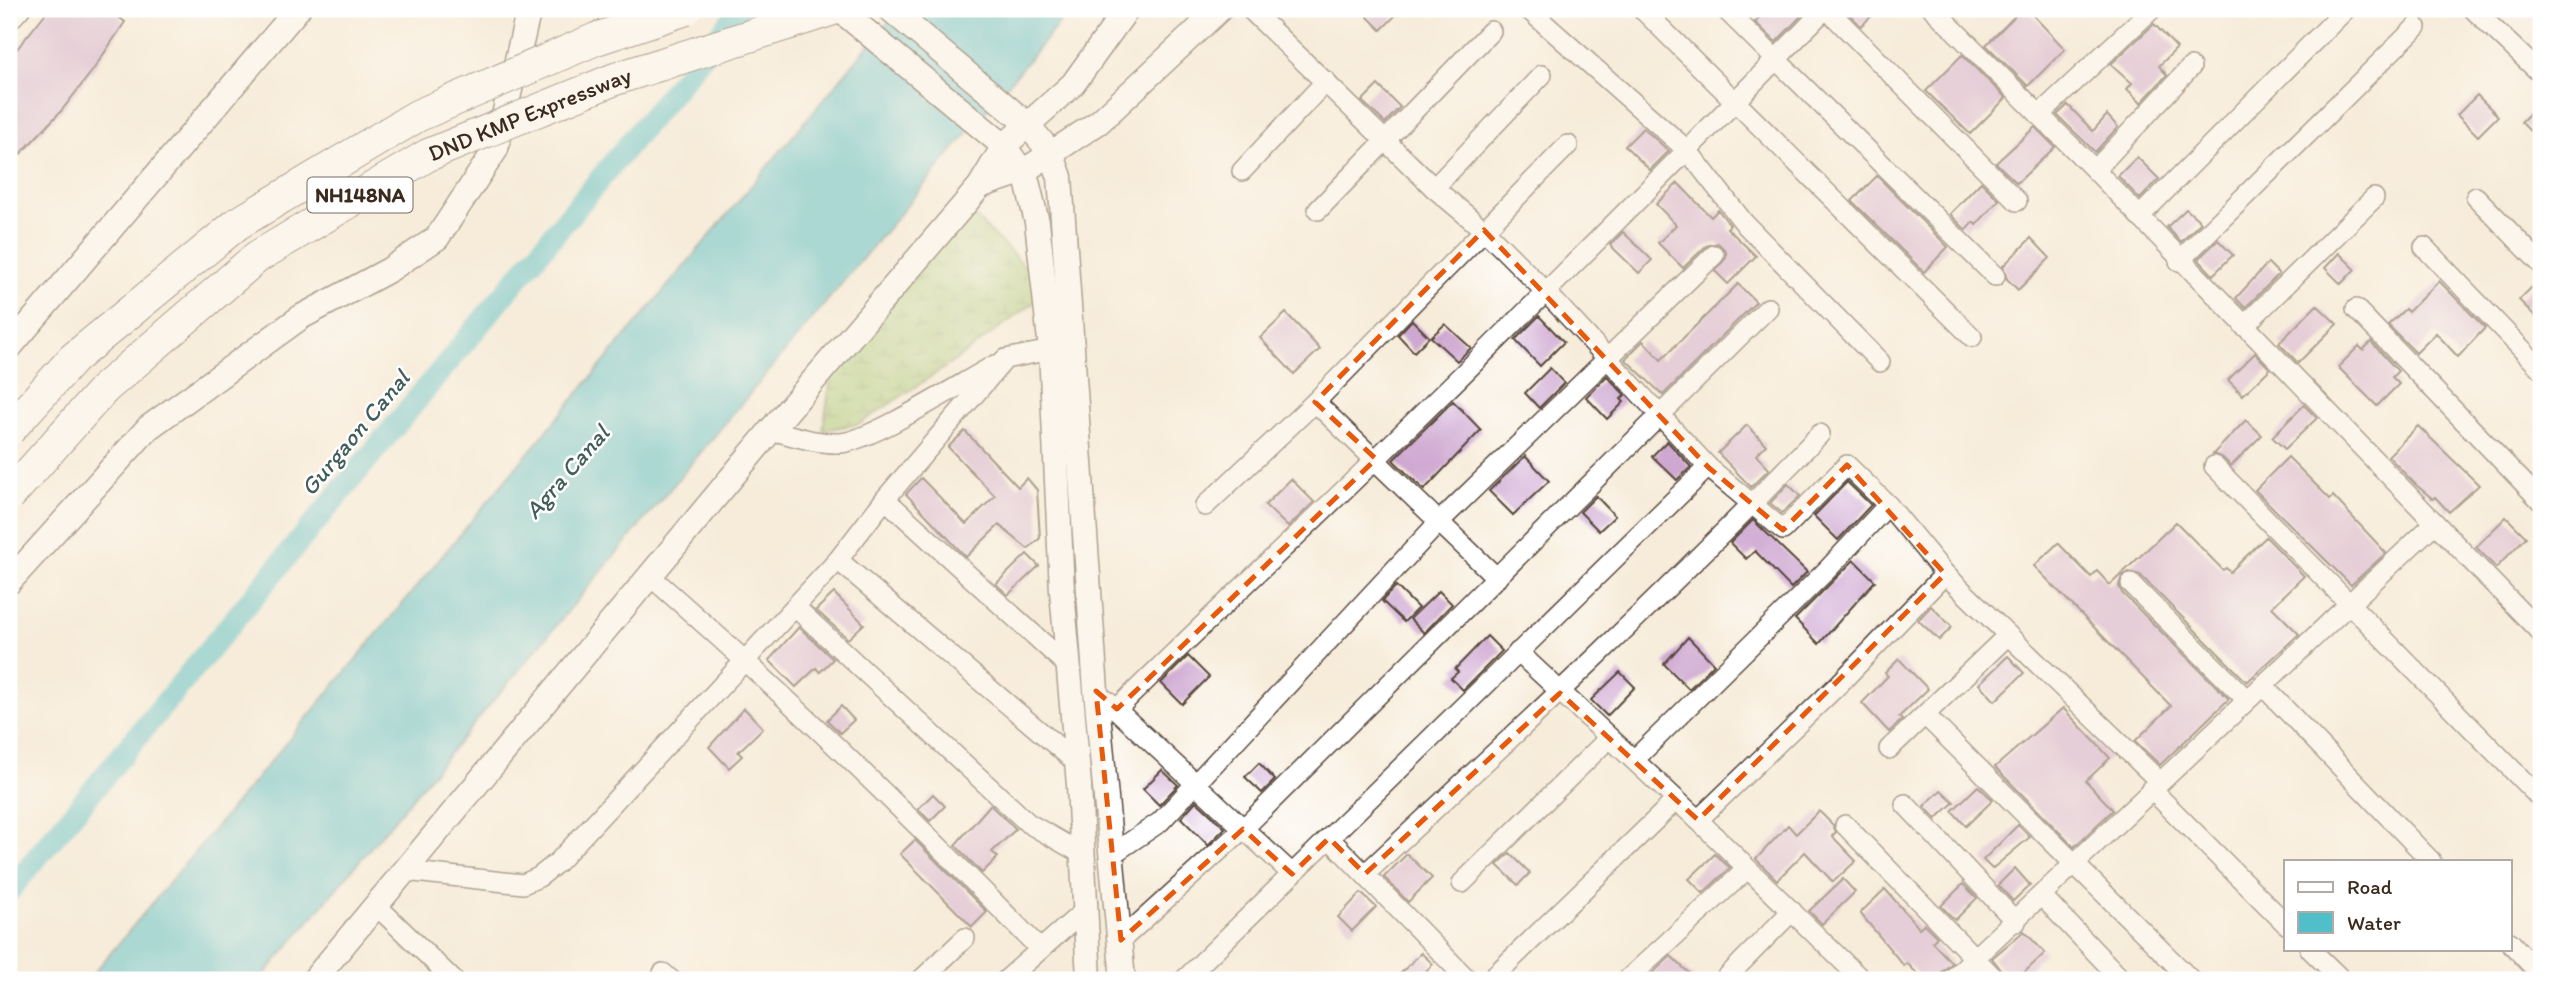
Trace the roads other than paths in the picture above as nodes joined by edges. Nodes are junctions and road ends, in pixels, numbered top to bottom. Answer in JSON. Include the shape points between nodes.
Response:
{"nodes":[{"id":1,"x":20,"y":9,"type":"edge"},
{"id":2,"x":298,"y":9,"type":"edge"},
{"id":3,"x":528,"y":9,"type":"edge"},
{"id":4,"x":686,"y":9,"type":"edge"},
{"id":5,"x":833,"y":9,"type":"edge"},
{"id":6,"x":839,"y":9,"type":"edge"},
{"id":7,"x":890,"y":9,"type":"edge"},
{"id":8,"x":1127,"y":9,"type":"edge"},
{"id":9,"x":1220,"y":9,"type":"edge"},
{"id":10,"x":1250,"y":9,"type":"edge"},
{"id":11,"x":1528,"y":9,"type":"edge"},
{"id":12,"x":1642,"y":9,"type":"edge"},
{"id":13,"x":1725,"y":9,"type":"edge"},
{"id":14,"x":1826,"y":9,"type":"edge"},
{"id":15,"x":1933,"y":9,"type":"edge"},
{"id":16,"x":2152,"y":9,"type":"edge"},
{"id":17,"x":2346,"y":9,"type":"edge"},
{"id":18,"x":2473,"y":9,"type":"edge"},
{"id":19,"x":9,"y":21,"type":"edge"},
{"id":20,"x":2416,"y":27,"type":"dead end"},
{"id":21,"x":1491,"y":30,"type":"dead end"},
{"id":22,"x":1776,"y":59,"type":"junction"},
{"id":23,"x":2191,"y":67,"type":"dead end"},
{"id":24,"x":2541,"y":74,"type":"edge"},
{"id":25,"x":1542,"y":75,"type":"dead end"},
{"id":26,"x":1326,"y":81,"type":"junction"},
{"id":27,"x":1733,"y":102,"type":"junction"},
{"id":28,"x":2039,"y":115,"type":"junction"},
{"id":29,"x":1021,"y":118,"type":"junction"},
{"id":30,"x":997,"y":141,"type":"junction"},
{"id":31,"x":1387,"y":141,"type":"junction"},
{"id":32,"x":1568,"y":145,"type":"dead end"},
{"id":33,"x":1688,"y":151,"type":"junction"},
{"id":34,"x":1051,"y":153,"type":"junction"},
{"id":35,"x":2095,"y":170,"type":"junction"},
{"id":36,"x":1024,"y":171,"type":"junction"},
{"id":37,"x":1242,"y":171,"type":"dead end"},
{"id":38,"x":980,"y":186,"type":"junction"},
{"id":39,"x":1434,"y":188,"type":"junction"},
{"id":40,"x":2476,"y":197,"type":"dead end"},
{"id":41,"x":2374,"y":198,"type":"dead end"},
{"id":42,"x":2017,"y":201,"type":"dead end"},
{"id":43,"x":1318,"y":210,"type":"dead end"},
{"id":44,"x":2138,"y":217,"type":"junction"},
{"id":45,"x":1484,"y":230,"type":"junction"},
{"id":46,"x":2424,"y":247,"type":"dead end"},
{"id":47,"x":1713,"y":255,"type":"dead end"},
{"id":48,"x":2179,"y":261,"type":"junction"},
{"id":49,"x":2541,"y":264,"type":"edge"},
{"id":50,"x":1995,"y":276,"type":"dead end"},
{"id":51,"x":1545,"y":291,"type":"junction"},
{"id":52,"x":1768,"y":308,"type":"dead end"},
{"id":53,"x":2356,"y":309,"type":"dead end"},
{"id":54,"x":2244,"y":326,"type":"junction"},
{"id":55,"x":1972,"y":337,"type":"dead end"},
{"id":56,"x":9,"y":348,"type":"edge"},
{"id":57,"x":1051,"y":350,"type":"junction"},
{"id":58,"x":1607,"y":356,"type":"junction"},
{"id":59,"x":1005,"y":359,"type":"junction"},
{"id":60,"x":1880,"y":362,"type":"dead end"},
{"id":61,"x":2541,"y":369,"type":"edge"},
{"id":62,"x":1315,"y":402,"type":"junction"},
{"id":63,"x":1657,"y":415,"type":"junction"},
{"id":64,"x":9,"y":430,"type":"edge"},
{"id":65,"x":772,"y":430,"type":"junction"},
{"id":66,"x":1820,"y":434,"type":"dead end"},
{"id":67,"x":1376,"y":459,"type":"junction"},
{"id":68,"x":2214,"y":466,"type":"dead end"},
{"id":69,"x":1708,"y":467,"type":"junction"},
{"id":70,"x":9,"y":496,"type":"edge"},
{"id":71,"x":885,"y":499,"type":"junction"},
{"id":72,"x":2541,"y":501,"type":"edge"},
{"id":73,"x":1753,"y":505,"type":"junction"},
{"id":74,"x":1888,"y":505,"type":"junction"},
{"id":75,"x":1205,"y":506,"type":"dead end"},
{"id":76,"x":1440,"y":522,"type":"junction"},
{"id":77,"x":2435,"y":523,"type":"junction"},
{"id":78,"x":838,"y":560,"type":"junction"},
{"id":79,"x":1945,"y":574,"type":"junction"},
{"id":80,"x":650,"y":576,"type":"junction"},
{"id":81,"x":1497,"y":578,"type":"junction"},
{"id":82,"x":9,"y":582,"type":"edge"},
{"id":83,"x":2131,"y":584,"type":"dead end"},
{"id":84,"x":2349,"y":604,"type":"junction"},
{"id":85,"x":795,"y":607,"type":"junction"},
{"id":86,"x":2541,"y":633,"type":"edge"},
{"id":87,"x":2008,"y":635,"type":"junction"},
{"id":88,"x":1518,"y":652,"type":"junction"},
{"id":89,"x":747,"y":660,"type":"junction"},
{"id":90,"x":1069,"y":667,"type":"junction"},
{"id":91,"x":2263,"y":686,"type":"junction"},
{"id":92,"x":1096,"y":691,"type":"junction"},
{"id":93,"x":1560,"y":693,"type":"junction"},
{"id":94,"x":2246,"y":700,"type":"junction"},
{"id":95,"x":1116,"y":709,"type":"junction"},
{"id":96,"x":1925,"y":715,"type":"junction"},
{"id":97,"x":1609,"y":738,"type":"junction"},
{"id":98,"x":1889,"y":750,"type":"dead end"},
{"id":99,"x":1634,"y":760,"type":"junction"},
{"id":100,"x":1077,"y":763,"type":"junction"},
{"id":101,"x":1196,"y":782,"type":"junction"},
{"id":102,"x":2155,"y":785,"type":"junction"},
{"id":103,"x":2541,"y":799,"type":"edge"},
{"id":104,"x":1676,"y":800,"type":"junction"},
{"id":105,"x":1905,"y":804,"type":"dead end"},
{"id":106,"x":1698,"y":820,"type":"junction"},
{"id":107,"x":1845,"y":825,"type":"dead end"},
{"id":108,"x":1242,"y":829,"type":"junction"},
{"id":109,"x":1329,"y":838,"type":"junction"},
{"id":110,"x":1082,"y":854,"type":"junction"},
{"id":111,"x":1111,"y":855,"type":"junction"},
{"id":112,"x":2430,"y":860,"type":"edge"},
{"id":113,"x":2076,"y":863,"type":"junction"},
{"id":114,"x":1746,"y":870,"type":"junction"},
{"id":115,"x":405,"y":871,"type":"junction"},
{"id":116,"x":1292,"y":874,"type":"junction"},
{"id":117,"x":1365,"y":874,"type":"junction"},
{"id":118,"x":1462,"y":883,"type":"dead end"},
{"id":119,"x":2042,"y":897,"type":"junction"},
{"id":120,"x":376,"y":905,"type":"junction"},
{"id":121,"x":1085,"y":910,"type":"junction"},
{"id":122,"x":1792,"y":911,"type":"junction"},
{"id":123,"x":2016,"y":922,"type":"junction"},
{"id":124,"x":2284,"y":922,"type":"edge"},
{"id":125,"x":965,"y":938,"type":"dead end"},
{"id":126,"x":1121,"y":940,"type":"junction"},
{"id":127,"x":2512,"y":944,"type":"edge"},
{"id":128,"x":1040,"y":949,"type":"junction"},
{"id":129,"x":2311,"y":950,"type":"edge"},
{"id":130,"x":1975,"y":959,"type":"junction"},
{"id":131,"x":2541,"y":975,"type":"edge"},
{"id":132,"x":323,"y":977,"type":"edge"},
{"id":133,"x":453,"y":980,"type":"edge"},
{"id":134,"x":921,"y":980,"type":"edge"},
{"id":135,"x":1006,"y":980,"type":"edge"},
{"id":136,"x":1089,"y":980,"type":"edge"},
{"id":137,"x":1123,"y":980,"type":"edge"},
{"id":138,"x":1184,"y":980,"type":"edge"},
{"id":139,"x":1468,"y":980,"type":"edge"},
{"id":140,"x":1490,"y":980,"type":"edge"},
{"id":141,"x":1628,"y":980,"type":"edge"},
{"id":142,"x":1724,"y":980,"type":"edge"},
{"id":143,"x":1862,"y":980,"type":"edge"},
{"id":144,"x":1951,"y":980,"type":"edge"},
{"id":145,"x":1996,"y":980,"type":"edge"},
{"id":146,"x":2122,"y":980,"type":"edge"},
{"id":147,"x":2192,"y":980,"type":"edge"},
{"id":148,"x":2342,"y":980,"type":"edge"}],
"edges":[{"from":1,"to":19,"type":"street"},
{"from":2,"to":56,"type":"street"},
{"from":3,"to":82,"type":"street","via":[[496,149],[436,238],[390,270],[301,317],[148,428]]},
{"from":4,"to":64,"type":"highway","name":"DND KMP Expressway","number":"NH148NA","bridge":true,"via":[[596,39],[416,116],[237,224],[74,358]]},
{"from":5,"to":70,"type":"highway","name":"DND KMP Expressway","number":"NH148NA","bridge":true,"via":[[615,79],[428,155],[257,257],[104,389]]},
{"from":6,"to":30,"type":"street"},
{"from":7,"to":29,"type":"street"},
{"from":8,"to":29,"type":"street","via":[[1073,84]]},
{"from":9,"to":34,"type":"street","via":[[1099,122]]},
{"from":10,"to":26,"type":"street"},
{"from":11,"to":33,"type":"street"},
{"from":12,"to":27,"type":"street"},
{"from":13,"to":22,"type":"street"},
{"from":14,"to":22,"type":"street"},
{"from":14,"to":42,"type":"street"},
{"from":15,"to":28,"type":"street"},
{"from":16,"to":28,"type":"street"},
{"from":17,"to":44,"type":"street"},
{"from":18,"to":24,"type":"street"},
{"from":20,"to":48,"type":"street"},
{"from":21,"to":31,"type":"street"},
{"from":22,"to":27,"type":"street"},
{"from":22,"to":50,"type":"street"},
{"from":23,"to":35,"type":"street"},
{"from":25,"to":39,"type":"street"},
{"from":26,"to":31,"type":"street"},
{"from":26,"to":37,"type":"street"},
{"from":27,"to":33,"type":"street"},
{"from":27,"to":55,"type":"street"},
{"from":28,"to":35,"type":"street"},
{"from":29,"to":30,"type":"street"},
{"from":29,"to":34,"type":"street"},
{"from":30,"to":36,"type":"street"},
{"from":30,"to":38,"type":"street"},
{"from":31,"to":39,"type":"street"},
{"from":31,"to":43,"type":"street"},
{"from":32,"to":45,"type":"street"},
{"from":33,"to":51,"type":"street"},
{"from":33,"to":60,"type":"street","via":[[1745,224]]},
{"from":34,"to":36,"type":"street"},
{"from":34,"to":92,"type":"street","via":[[1060,177],[1071,302]]},
{"from":35,"to":44,"type":"street"},
{"from":36,"to":38,"type":"street"},
{"from":36,"to":57,"type":"street","via":[[1037,222]]},
{"from":38,"to":65,"type":"street"},
{"from":39,"to":45,"type":"street"},
{"from":40,"to":49,"type":"street"},
{"from":41,"to":54,"type":"street"},
{"from":44,"to":48,"type":"street"},
{"from":45,"to":51,"type":"street"},
{"from":45,"to":62,"type":"street"},
{"from":46,"to":61,"type":"street"},
{"from":47,"to":58,"type":"street"},
{"from":48,"to":54,"type":"street"},
{"from":51,"to":58,"type":"street"},
{"from":51,"to":67,"type":"street"},
{"from":52,"to":63,"type":"street"},
{"from":53,"to":72,"type":"street"},
{"from":54,"to":77,"type":"street"},
{"from":57,"to":59,"type":"street"},
{"from":57,"to":90,"type":"street"},
{"from":58,"to":63,"type":"street"},
{"from":58,"to":76,"type":"street"},
{"from":59,"to":65,"type":"street","via":[[870,433],[843,443],[817,442]]},
{"from":59,"to":71,"type":"street"},
{"from":62,"to":67,"type":"street"},
{"from":62,"to":75,"type":"street"},
{"from":63,"to":69,"type":"street"},
{"from":63,"to":81,"type":"street"},
{"from":65,"to":80,"type":"street"},
{"from":66,"to":73,"type":"street"},
{"from":67,"to":76,"type":"street"},
{"from":67,"to":95,"type":"street"},
{"from":68,"to":84,"type":"street"},
{"from":69,"to":73,"type":"street"},
{"from":69,"to":88,"type":"street"},
{"from":71,"to":78,"type":"street"},
{"from":71,"to":90,"type":"street"},
{"from":73,"to":74,"type":"street","via":[[1783,530],[1847,465]]},
{"from":73,"to":93,"type":"street"},
{"from":74,"to":79,"type":"street"},
{"from":74,"to":99,"type":"street"},
{"from":76,"to":81,"type":"street"},
{"from":76,"to":101,"type":"street"},
{"from":77,"to":84,"type":"street"},
{"from":77,"to":86,"type":"street"},
{"from":78,"to":85,"type":"street"},
{"from":78,"to":100,"type":"street"},
{"from":79,"to":87,"type":"street"},
{"from":79,"to":106,"type":"street"},
{"from":80,"to":89,"type":"street"},
{"from":80,"to":115,"type":"street"},
{"from":81,"to":108,"type":"street"},
{"from":83,"to":94,"type":"street"},
{"from":84,"to":91,"type":"street"},
{"from":84,"to":103,"type":"street"},
{"from":85,"to":89,"type":"street"},
{"from":85,"to":110,"type":"street","via":[[1028,823]]},
{"from":87,"to":96,"type":"street"},
{"from":87,"to":102,"type":"street"},
{"from":88,"to":93,"type":"street"},
{"from":88,"to":109,"type":"street"},
{"from":89,"to":115,"type":"street","via":[[539,877],[523,884]]},
{"from":89,"to":128,"type":"street","via":[[909,814]]},
{"from":90,"to":100,"type":"street"},
{"from":91,"to":94,"type":"street"},
{"from":91,"to":112,"type":"street"},
{"from":92,"to":95,"type":"street"},
{"from":92,"to":111,"type":"street"},
{"from":93,"to":97,"type":"street"},
{"from":93,"to":117,"type":"street"},
{"from":94,"to":102,"type":"street"},
{"from":95,"to":101,"type":"street"},
{"from":96,"to":98,"type":"street"},
{"from":96,"to":113,"type":"street"},
{"from":97,"to":99,"type":"street"},
{"from":97,"to":118,"type":"street"},
{"from":99,"to":104,"type":"street"},
{"from":100,"to":110,"type":"street"},
{"from":101,"to":108,"type":"street"},
{"from":101,"to":111,"type":"street","via":[[1151,831]]},
{"from":102,"to":113,"type":"street"},
{"from":102,"to":124,"type":"street"},
{"from":104,"to":106,"type":"street"},
{"from":104,"to":140,"type":"street"},
{"from":105,"to":123,"type":"street"},
{"from":106,"to":114,"type":"street"},
{"from":107,"to":130,"type":"street"},
{"from":108,"to":116,"type":"street"},
{"from":108,"to":126,"type":"street"},
{"from":109,"to":116,"type":"street"},
{"from":109,"to":117,"type":"street"},
{"from":110,"to":121,"type":"street"},
{"from":111,"to":126,"type":"street"},
{"from":113,"to":119,"type":"street"},
{"from":113,"to":147,"type":"street"},
{"from":114,"to":122,"type":"street"},
{"from":114,"to":141,"type":"street"},
{"from":115,"to":120,"type":"street"},
{"from":116,"to":138,"type":"street"},
{"from":117,"to":139,"type":"street"},
{"from":119,"to":123,"type":"street"},
{"from":119,"to":146,"type":"street"},
{"from":120,"to":132,"type":"street"},
{"from":120,"to":133,"type":"street"},
{"from":121,"to":128,"type":"street"},
{"from":121,"to":136,"type":"street"},
{"from":122,"to":142,"type":"street"},
{"from":122,"to":143,"type":"street"},
{"from":123,"to":130,"type":"street"},
{"from":125,"to":134,"type":"street"},
{"from":126,"to":137,"type":"street"},
{"from":127,"to":131,"type":"street"},
{"from":128,"to":135,"type":"street"},
{"from":129,"to":148,"type":"street"},
{"from":130,"to":144,"type":"street"},
{"from":130,"to":145,"type":"street"}]}
